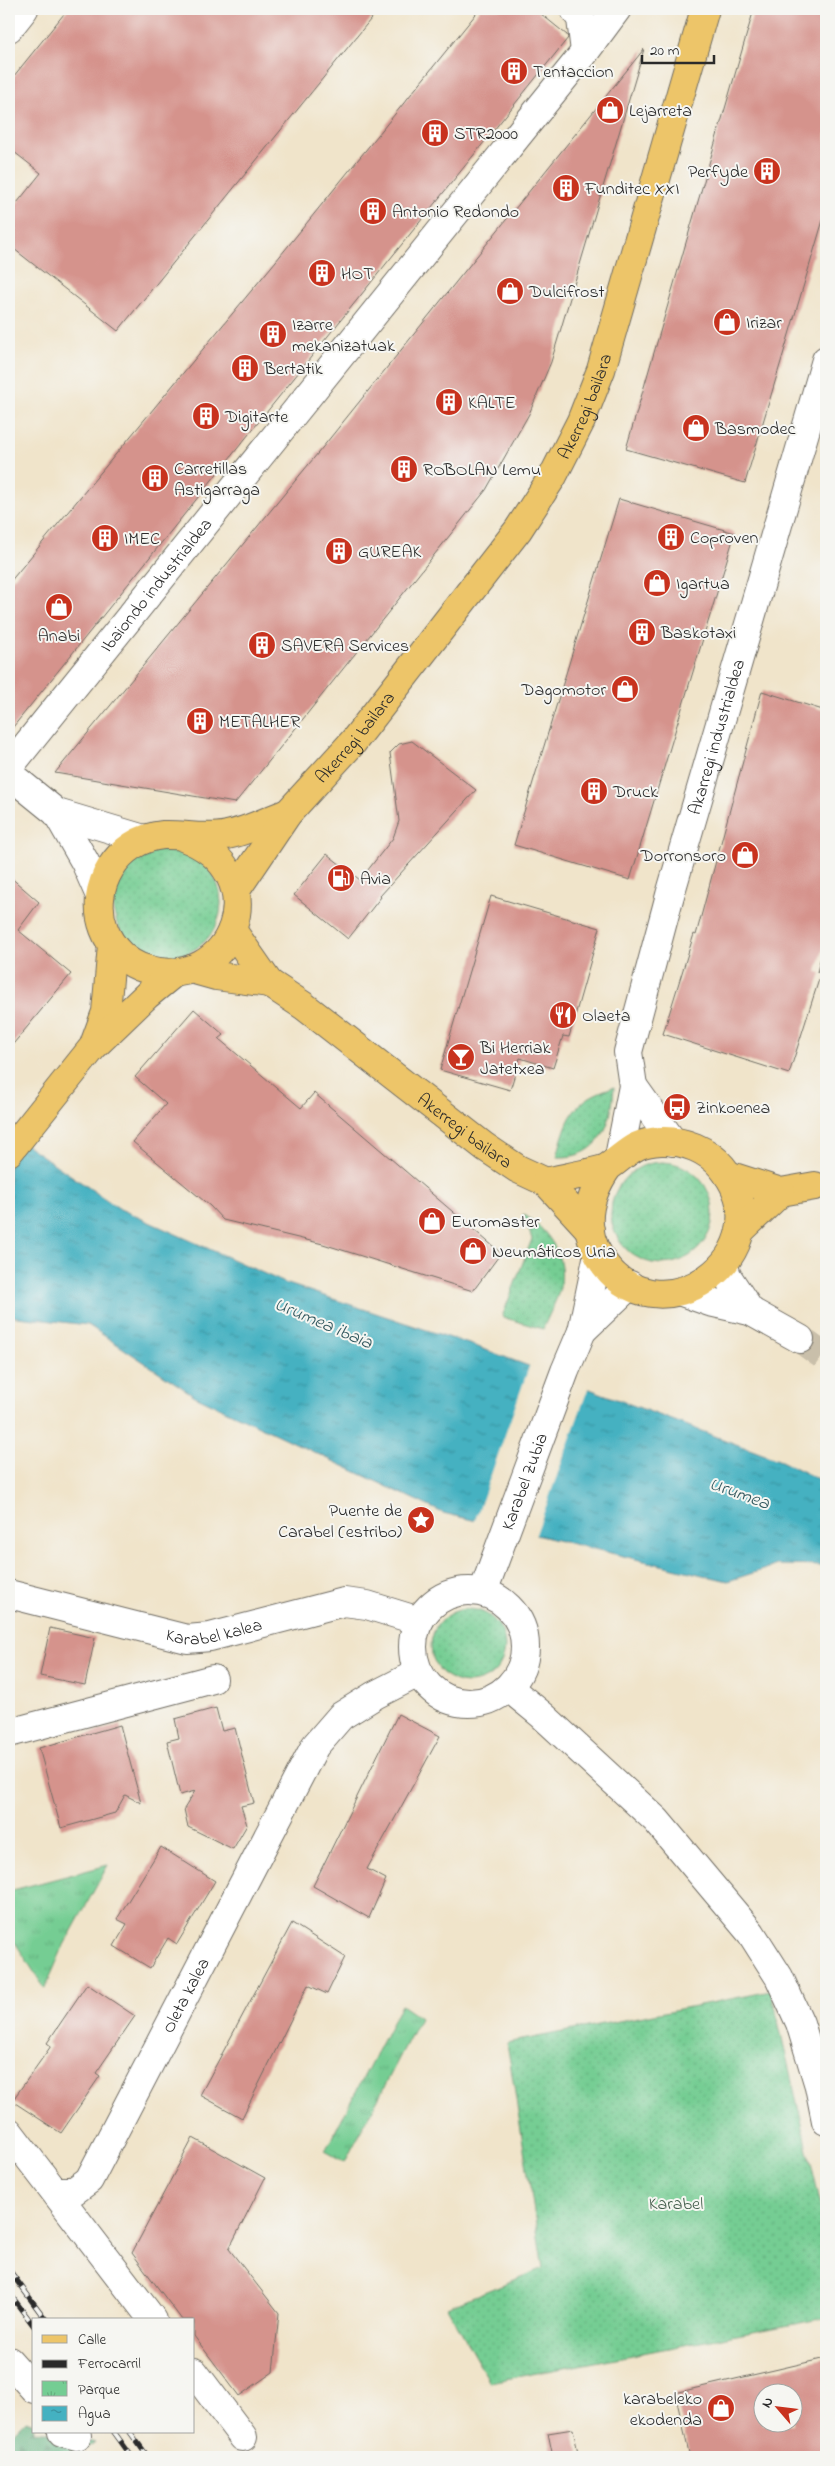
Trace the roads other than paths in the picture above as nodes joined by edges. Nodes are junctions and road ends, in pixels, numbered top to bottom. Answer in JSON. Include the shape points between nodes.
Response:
{"nodes":[{"id":1,"x":24,"y":9,"type":"edge"},
{"id":2,"x":574,"y":9,"type":"edge"},
{"id":3,"x":617,"y":9,"type":"edge"},
{"id":4,"x":705,"y":9,"type":"edge"},
{"id":5,"x":9,"y":28,"type":"edge"},
{"id":6,"x":585,"y":52,"type":"junction"},
{"id":7,"x":826,"y":360,"type":"edge"},
{"id":8,"x":9,"y":767,"type":"edge"},
{"id":9,"x":9,"y":774,"type":"edge"},
{"id":10,"x":57,"y":813,"type":"junction"},
{"id":11,"x":288,"y":813,"type":"junction"},
{"id":12,"x":183,"y":837,"type":"junction"},
{"id":13,"x":144,"y":839,"type":"junction"},
{"id":14,"x":236,"y":890,"type":"junction"},
{"id":15,"x":100,"y":896,"type":"junction"},
{"id":16,"x":232,"y":930,"type":"junction"},
{"id":17,"x":112,"y":945,"type":"junction"},
{"id":18,"x":182,"y":971,"type":"junction"},
{"id":19,"x":269,"y":983,"type":"junction"},
{"id":20,"x":93,"y":1048,"type":"junction"},
{"id":21,"x":633,"y":1086,"type":"junction"},
{"id":22,"x":673,"y":1142,"type":"junction"},
{"id":23,"x":9,"y":1152,"type":"edge"},
{"id":24,"x":613,"y":1162,"type":"junction"},
{"id":25,"x":728,"y":1175,"type":"junction"},
{"id":26,"x":546,"y":1182,"type":"junction"},
{"id":27,"x":815,"y":1186,"type":"dead end"},
{"id":28,"x":781,"y":1192,"type":"junction"},
{"id":29,"x":740,"y":1231,"type":"junction"},
{"id":30,"x":594,"y":1242,"type":"junction"},
{"id":31,"x":724,"y":1266,"type":"junction"},
{"id":32,"x":630,"y":1286,"type":"junction"},
{"id":33,"x":682,"y":1292,"type":"junction"},
{"id":34,"x":750,"y":1311,"type":"junction"},
{"id":35,"x":582,"y":1331,"type":"junction"},
{"id":36,"x":800,"y":1338,"type":"tunnel mouth"},
{"id":37,"x":483,"y":1592,"type":"junction"},
{"id":38,"x":9,"y":1594,"type":"edge"},
{"id":39,"x":419,"y":1621,"type":"junction"},
{"id":40,"x":418,"y":1674,"type":"junction"},
{"id":41,"x":213,"y":1679,"type":"dead end"},
{"id":42,"x":509,"y":1688,"type":"junction"},
{"id":43,"x":9,"y":1733,"type":"edge"},
{"id":44,"x":826,"y":2121,"type":"edge"},
{"id":45,"x":9,"y":2132,"type":"edge"},
{"id":46,"x":55,"y":2191,"type":"junction"},
{"id":47,"x":152,"y":2318,"type":"edge"},
{"id":48,"x":9,"y":2361,"type":"edge"},
{"id":49,"x":195,"y":2373,"type":"edge"},
{"id":50,"x":32,"y":2387,"type":"edge"},
{"id":51,"x":243,"y":2437,"type":"dead end"}],
"edges":[{"from":1,"to":5,"type":"street"},
{"from":2,"to":6,"type":"street","via":[[581,19]]},
{"from":3,"to":6,"type":"street","name":"Ibaiondo industrialdea"},
{"from":4,"to":11,"type":"main road","name":"Akerregi bailara","via":[[601,370],[581,421],[553,476],[518,530],[353,742]]},
{"from":6,"to":8,"type":"street","name":"Ibaiondo industrialdea"},
{"from":7,"to":21,"type":"street","name":"Akarregi industrialdea","via":[[638,1011],[628,1052]]},
{"from":9,"to":10,"type":"street"},
{"from":10,"to":13,"type":"street"},
{"from":10,"to":15,"type":"street"},
{"from":11,"to":12,"type":"main road","via":[[227,835]]},
{"from":11,"to":14,"type":"main road","name":"Akerregi bailara"},
{"from":12,"to":13,"type":"main road","via":[[164,835]]},
{"from":12,"to":14,"type":"main road","via":[[202,844],[217,856],[229,872]]},
{"from":13,"to":15,"type":"main road","via":[[114,861],[104,877]]},
{"from":14,"to":16,"type":"main road"},
{"from":15,"to":17,"type":"main road","via":[[104,930]]},
{"from":16,"to":18,"type":"main road","via":[[222,947],[208,960]]},
{"from":16,"to":19,"type":"main road"},
{"from":17,"to":18,"type":"main road","via":[[139,967],[156,972]]},
{"from":17,"to":20,"type":"main road","via":[[106,1012]]},
{"from":18,"to":19,"type":"main road"},
{"from":18,"to":20,"type":"main road","via":[[147,995]]},
{"from":19,"to":26,"type":"main road","name":"Akerregi bailara","via":[[304,1006],[485,1147],[518,1169]]},
{"from":20,"to":23,"type":"main road"},
{"from":21,"to":22,"type":"street"},
{"from":21,"to":24,"type":"street"},
{"from":22,"to":24,"type":"main road","via":[[650,1142],[628,1150]]},
{"from":22,"to":25,"type":"main road","via":[[704,1152]]},
{"from":24,"to":26,"type":"main road"},
{"from":24,"to":30,"type":"main road","via":[[598,1181],[592,1197],[589,1213]]},
{"from":25,"to":28,"type":"main road"},
{"from":25,"to":29,"type":"main road","via":[[740,1202]]},
{"from":26,"to":30,"type":"main road"},
{"from":27,"to":28,"type":"main road"},
{"from":28,"to":29,"type":"main road"},
{"from":29,"to":31,"type":"main road"},
{"from":30,"to":32,"type":"main road","via":[[612,1272]]},
{"from":30,"to":35,"type":"street"},
{"from":31,"to":33,"type":"main road","via":[[712,1277]]},
{"from":31,"to":34,"type":"street"},
{"from":32,"to":33,"type":"main road","via":[[664,1294]]},
{"from":32,"to":35,"type":"street"},
{"from":33,"to":34,"type":"street"},
{"from":34,"to":36,"type":"street"},
{"from":35,"to":37,"type":"street","name":"Karabel Zubia"},
{"from":37,"to":39,"type":"street","via":[[464,1591],[446,1596],[430,1606]]},
{"from":37,"to":42,"type":"street","via":[[499,1599],[521,1624],[525,1658]]},
{"from":38,"to":39,"type":"street","name":"Karabel kalea","via":[[187,1639],[210,1637],[344,1602],[367,1605]]},
{"from":39,"to":40,"type":"street","via":[[412,1647]]},
{"from":40,"to":42,"type":"street","via":[[439,1695],[453,1702],[482,1702]]},
{"from":40,"to":46,"type":"street","name":"Oleta kalea","via":[[341,1716],[315,1746],[89,2180],[74,2191]]},
{"from":41,"to":43,"type":"street"},
{"from":42,"to":44,"type":"street","via":[[656,1820],[751,1933],[779,1977],[800,2023]]},
{"from":45,"to":46,"type":"street"},
{"from":46,"to":47,"type":"street"},
{"from":48,"to":50,"type":"street"},
{"from":49,"to":51,"type":"street"}]}
